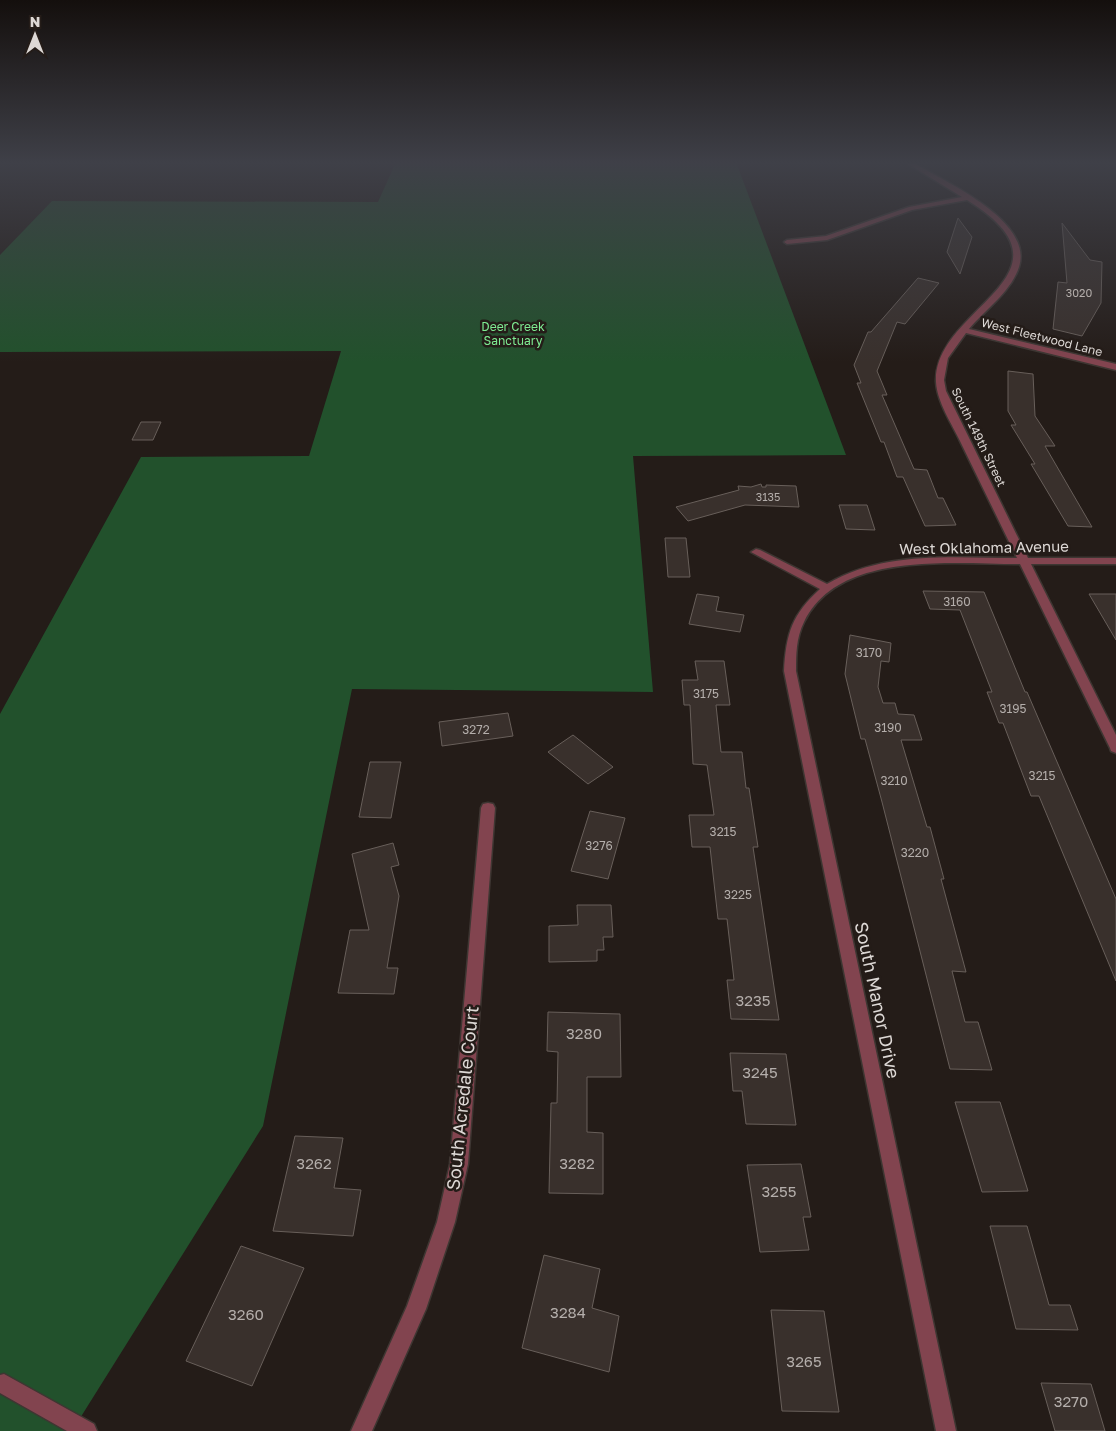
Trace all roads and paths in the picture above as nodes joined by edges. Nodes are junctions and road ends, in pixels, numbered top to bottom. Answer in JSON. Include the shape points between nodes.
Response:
{"nodes":[{"id":1,"x":853,"y":229,"type":"edge"},
{"id":2,"x":1007,"y":229,"type":"edge"},
{"id":3,"x":787,"y":242,"type":"dead end"},
{"id":4,"x":962,"y":330,"type":"junction"},
{"id":5,"x":1116,"y":367,"type":"edge"},
{"id":6,"x":756,"y":552,"type":"dead end"},
{"id":7,"x":1024,"y":560,"type":"junction"},
{"id":8,"x":1116,"y":561,"type":"edge"},
{"id":9,"x":828,"y":588,"type":"junction"},
{"id":10,"x":1116,"y":748,"type":"edge"},
{"id":11,"x":488,"y":808,"type":"dead end"},
{"id":12,"x":4,"y":1384,"type":"dead end"},
{"id":13,"x":87,"y":1431,"type":"edge"},
{"id":14,"x":361,"y":1431,"type":"edge"},
{"id":15,"x":946,"y":1431,"type":"edge"}],
"edges":[{"from":1,"to":3,"type":"street","via":[[827,238]]},
{"from":2,"to":4,"type":"street","name":"South 149th Street","via":[[1019,260],[1014,275]]},
{"from":4,"to":5,"type":"street","name":"West Fleetwood Lane"},
{"from":4,"to":7,"type":"street","name":"South 149th Street","via":[[942,361],[941,388]]},
{"from":6,"to":9,"type":"street"},
{"from":7,"to":8,"type":"street","name":"West Oklahoma Avenue"},
{"from":7,"to":9,"type":"street","name":"West Oklahoma Avenue","via":[[894,562],[856,573]]},
{"from":7,"to":10,"type":"street","name":"South 149th Street"},
{"from":9,"to":15,"type":"street","name":"South Manor Drive","via":[[812,600],[802,615],[792,637],[790,671]]},
{"from":11,"to":14,"type":"street","name":"South Acredale Court","via":[[459,1164],[446,1222],[416,1309]]},
{"from":12,"to":13,"type":"street"}]}
